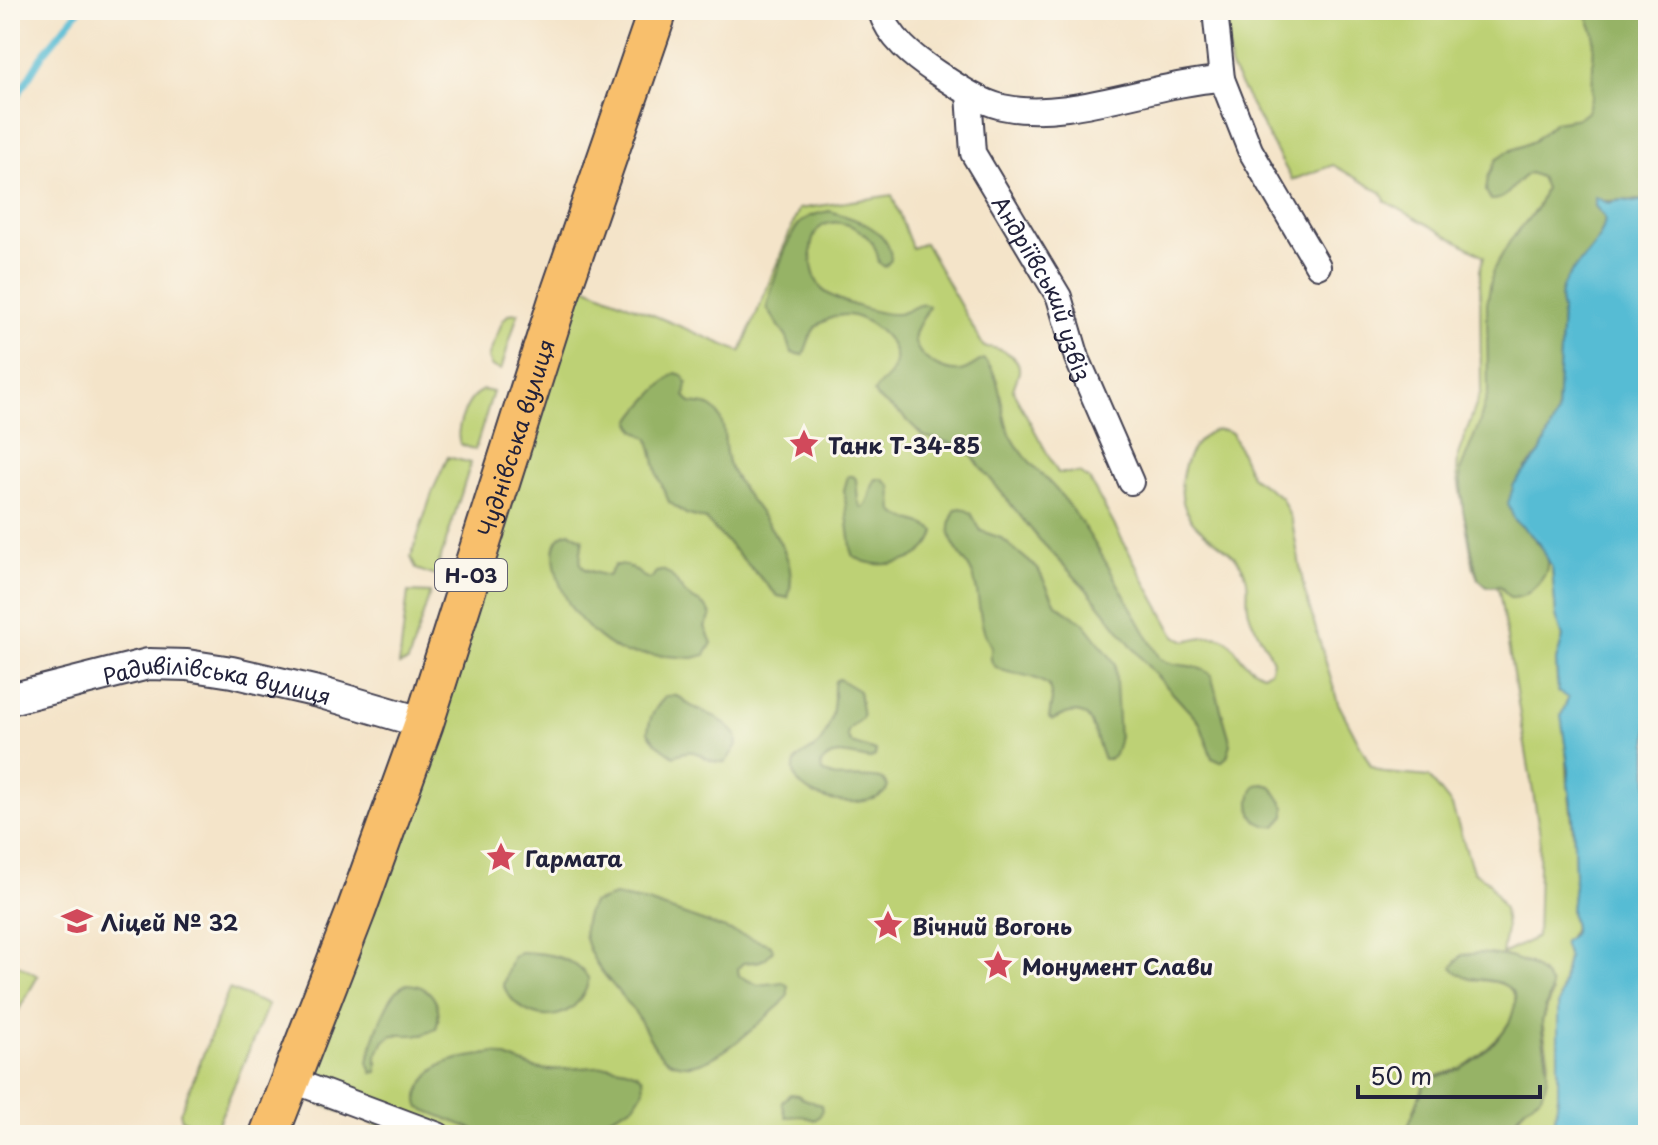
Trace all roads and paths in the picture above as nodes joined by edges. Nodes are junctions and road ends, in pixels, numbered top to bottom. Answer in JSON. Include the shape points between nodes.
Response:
{"nodes":[{"id":1,"x":640,"y":10,"type":"edge"},
{"id":2,"x":658,"y":10,"type":"edge"},
{"id":3,"x":880,"y":10,"type":"edge"},
{"id":4,"x":1215,"y":10,"type":"edge"},
{"id":5,"x":1222,"y":79,"type":"junction"},
{"id":6,"x":969,"y":94,"type":"junction"},
{"id":7,"x":1318,"y":266,"type":"dead end"},
{"id":8,"x":1131,"y":482,"type":"dead end"},
{"id":9,"x":10,"y":699,"type":"edge"},
{"id":10,"x":416,"y":720,"type":"junction"},
{"id":11,"x":291,"y":1080,"type":"junction"},
{"id":12,"x":252,"y":1135,"type":"edge"},
{"id":13,"x":269,"y":1135,"type":"edge"},
{"id":14,"x":438,"y":1135,"type":"edge"}],
"edges":[{"from":1,"to":10,"type":"main road","name":"Чуднівська вулиця","number":"Н-03","via":[[540,306]]},
{"from":2,"to":10,"type":"main road","name":"Чуднівська вулиця","number":"Н-03"},
{"from":3,"to":6,"type":"street","via":[[901,44]]},
{"from":4,"to":5,"type":"street"},
{"from":5,"to":6,"type":"street","via":[[1049,109],[1020,110]]},
{"from":5,"to":7,"type":"street","via":[[1250,150]]},
{"from":6,"to":8,"type":"street","name":"Андріївський узвіз","via":[[973,153],[1059,297],[1077,358]]},
{"from":9,"to":10,"type":"street","name":"Радивілівська вулиця","via":[[148,664],[187,665],[318,692]]},
{"from":10,"to":11,"type":"main road","name":"Чуднівська вулиця","number":"Н-03","via":[[356,911]]},
{"from":10,"to":12,"type":"main road","name":"Чуднівська вулиця","number":"Н-03"},
{"from":11,"to":13,"type":"main road","name":"Чуднівська вулиця","number":"Н-03"},
{"from":11,"to":14,"type":"street"}]}
